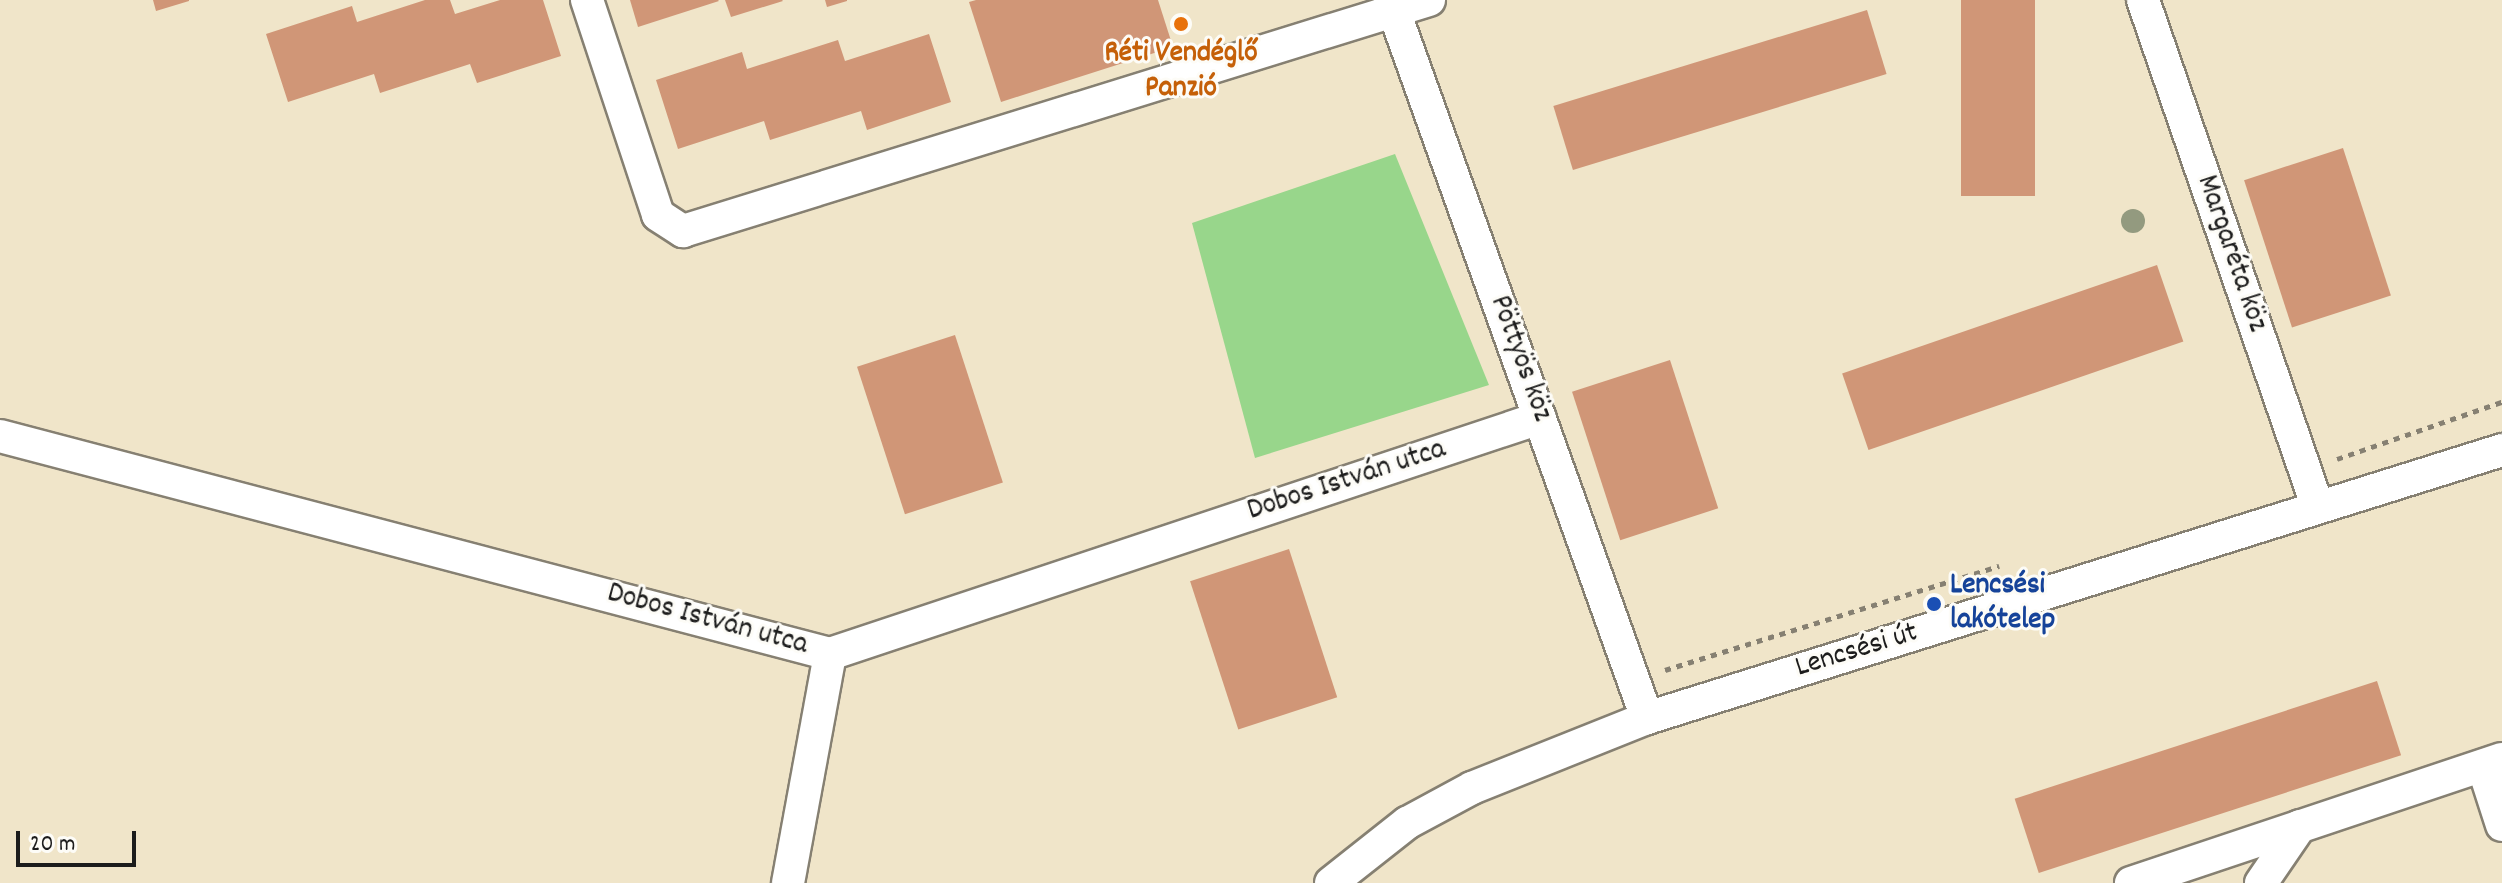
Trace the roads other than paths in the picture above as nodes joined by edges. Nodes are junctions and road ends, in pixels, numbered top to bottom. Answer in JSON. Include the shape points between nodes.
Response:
{"nodes":[{"id":1,"x":587,"y":0,"type":"edge"},
{"id":2,"x":1429,"y":0,"type":"edge"},
{"id":3,"x":2143,"y":0,"type":"edge"},
{"id":4,"x":1392,"y":6,"type":"edge"},
{"id":5,"x":1540,"y":418,"type":"junction"},
{"id":6,"x":0,"y":436,"type":"edge"},
{"id":7,"x":2502,"y":450,"type":"edge"},
{"id":8,"x":2318,"y":508,"type":"junction"},
{"id":9,"x":830,"y":654,"type":"junction"},
{"id":10,"x":1647,"y":718,"type":"junction"},
{"id":11,"x":2492,"y":763,"type":"edge"},
{"id":12,"x":2502,"y":825,"type":"edge"},
{"id":13,"x":2300,"y":826,"type":"junction"},
{"id":14,"x":788,"y":883,"type":"edge"},
{"id":15,"x":1331,"y":883,"type":"edge"},
{"id":16,"x":2131,"y":883,"type":"edge"},
{"id":17,"x":2261,"y":883,"type":"edge"}],
"edges":[{"from":1,"to":4,"type":"street","via":[[658,215],[683,231]]},
{"from":2,"to":4,"type":"street"},
{"from":3,"to":8,"type":"street","name":"Margaréta köz"},
{"from":4,"to":5,"type":"street","name":"Pöttyös köz"},
{"from":5,"to":9,"type":"street","name":"Dobos István utca"},
{"from":5,"to":10,"type":"street","name":"Pöttyös köz"},
{"from":6,"to":9,"type":"street","name":"Dobos István utca"},
{"from":7,"to":8,"type":"street","name":"Lencsési út"},
{"from":8,"to":10,"type":"street","name":"Lencsési út"},
{"from":9,"to":14,"type":"street"},
{"from":10,"to":15,"type":"street","name":"Lencsési út","via":[[1472,788],[1407,823]]},
{"from":11,"to":12,"type":"street"},
{"from":11,"to":13,"type":"street"},
{"from":13,"to":16,"type":"street"},
{"from":13,"to":17,"type":"street"}]}
